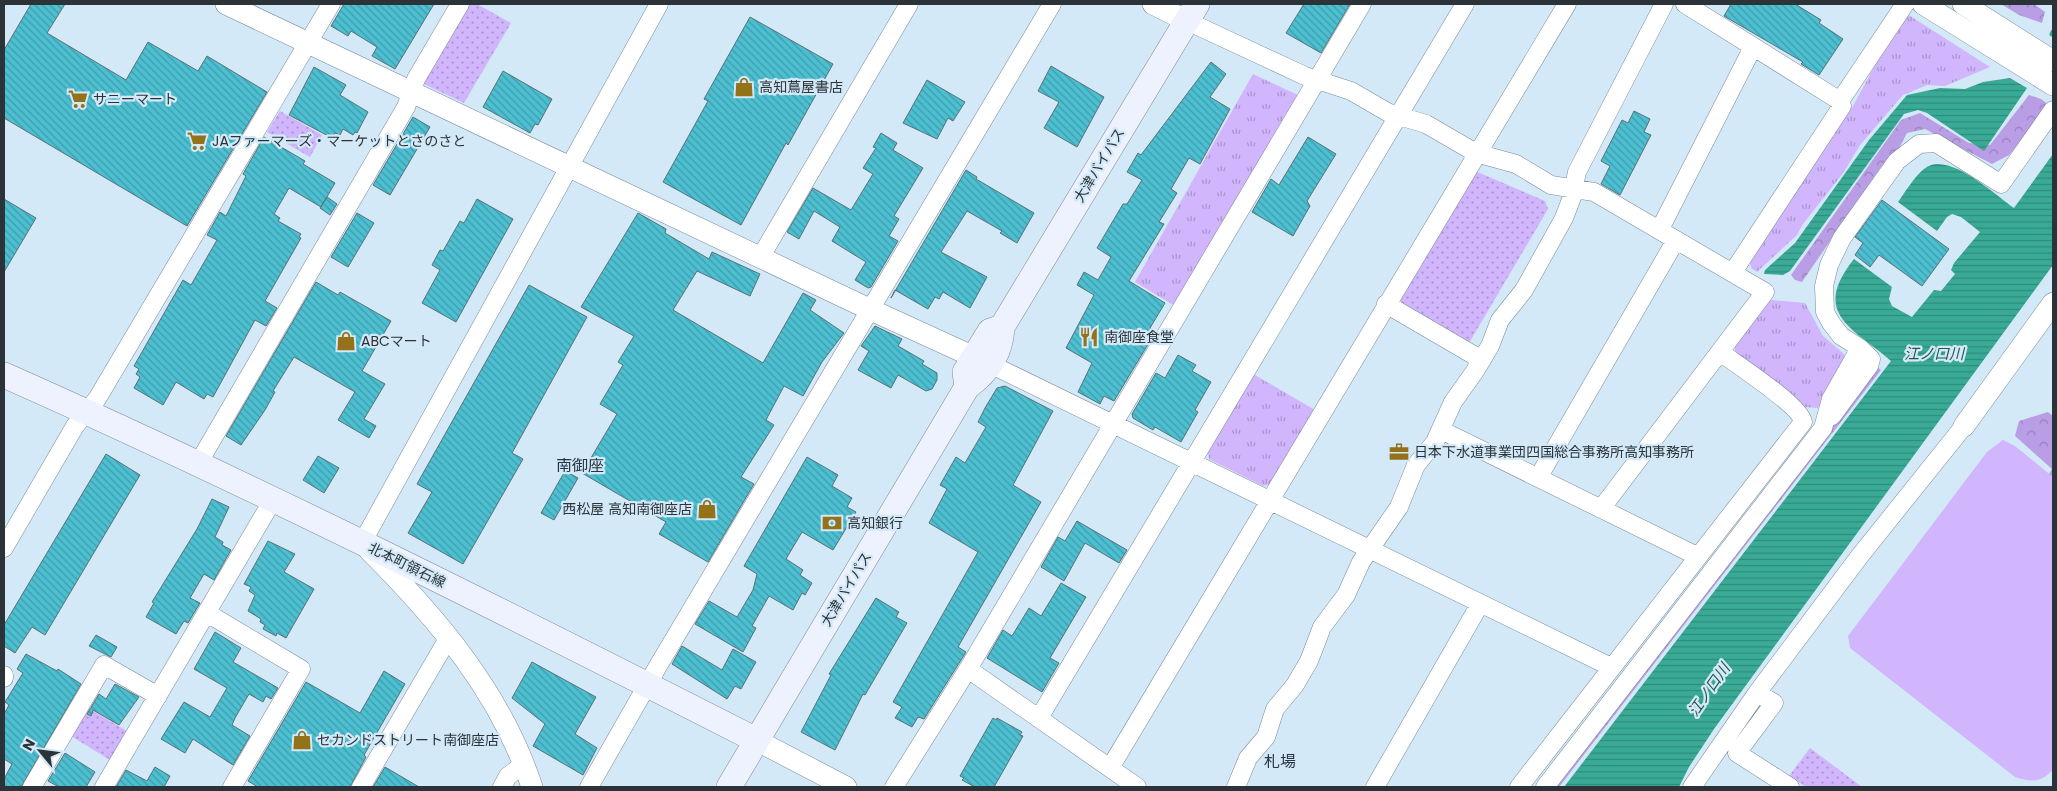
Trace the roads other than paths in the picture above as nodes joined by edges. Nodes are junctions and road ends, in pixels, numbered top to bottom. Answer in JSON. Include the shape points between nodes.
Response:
{"nodes":[{"id":1,"x":226,"y":4,"type":"edge"},
{"id":2,"x":332,"y":4,"type":"edge"},
{"id":3,"x":460,"y":4,"type":"edge"},
{"id":4,"x":660,"y":4,"type":"edge"},
{"id":5,"x":908,"y":4,"type":"edge"},
{"id":6,"x":1052,"y":4,"type":"edge"},
{"id":7,"x":1153,"y":4,"type":"edge"},
{"id":8,"x":1362,"y":4,"type":"edge"},
{"id":9,"x":1465,"y":4,"type":"edge"},
{"id":10,"x":1567,"y":4,"type":"edge"},
{"id":11,"x":1664,"y":4,"type":"edge"},
{"id":12,"x":1685,"y":4,"type":"edge"},
{"id":13,"x":1905,"y":4,"type":"edge"},
{"id":14,"x":1923,"y":4,"type":"edge"},
{"id":15,"x":1963,"y":4,"type":"edge"},
{"id":16,"x":1192,"y":12,"type":"edge"},
{"id":17,"x":308,"y":43,"type":"junction"},
{"id":18,"x":1753,"y":47,"type":"junction"},
{"id":19,"x":2053,"y":61,"type":"edge"},
{"id":20,"x":1318,"y":80,"type":"junction"},
{"id":21,"x":2053,"y":85,"type":"edge"},
{"id":22,"x":411,"y":91,"type":"junction"},
{"id":23,"x":1840,"y":101,"type":"junction"},
{"id":24,"x":2053,"y":110,"type":"edge"},
{"id":25,"x":1397,"y":117,"type":"junction"},
{"id":26,"x":1476,"y":154,"type":"junction"},
{"id":27,"x":571,"y":166,"type":"junction"},
{"id":28,"x":1573,"y":190,"type":"junction"},
{"id":29,"x":1660,"y":229,"type":"junction"},
{"id":30,"x":1676,"y":240,"type":"junction"},
{"id":31,"x":760,"y":258,"type":"junction"},
{"id":32,"x":1733,"y":272,"type":"junction"},
{"id":33,"x":1386,"y":304,"type":"junction"},
{"id":34,"x":2053,"y":304,"type":"edge"},
{"id":35,"x":869,"y":309,"type":"junction"},
{"id":36,"x":1720,"y":352,"type":"junction"},
{"id":37,"x":982,"y":360,"type":"junction"},
{"id":38,"x":1482,"y":360,"type":"junction"},
{"id":39,"x":4,"y":376,"type":"edge"},
{"id":40,"x":87,"y":411,"type":"junction"},
{"id":41,"x":1114,"y":425,"type":"junction"},
{"id":42,"x":1964,"y":426,"type":"joint"},
{"id":43,"x":1441,"y":430,"type":"junction"},
{"id":44,"x":199,"y":462,"type":"junction"},
{"id":45,"x":1191,"y":463,"type":"junction"},
{"id":46,"x":1538,"y":478,"type":"junction"},
{"id":47,"x":274,"y":498,"type":"junction"},
{"id":48,"x":1269,"y":501,"type":"junction"},
{"id":49,"x":1601,"y":509,"type":"junction"},
{"id":50,"x":362,"y":543,"type":"junction"},
{"id":51,"x":4,"y":548,"type":"edge"},
{"id":52,"x":1369,"y":549,"type":"junction"},
{"id":53,"x":1697,"y":556,"type":"junction"},
{"id":54,"x":1480,"y":604,"type":"junction"},
{"id":55,"x":208,"y":613,"type":"junction"},
{"id":56,"x":450,"y":637,"type":"junction"},
{"id":57,"x":1611,"y":667,"type":"junction"},
{"id":58,"x":968,"y":669,"type":"junction"},
{"id":59,"x":647,"y":686,"type":"junction"},
{"id":60,"x":1757,"y":692,"type":"junction"},
{"id":61,"x":158,"y":696,"type":"junction"},
{"id":62,"x":1039,"y":718,"type":"junction"},
{"id":63,"x":756,"y":740,"type":"junction"},
{"id":64,"x":524,"y":764,"type":"junction"},
{"id":65,"x":1110,"y":768,"type":"junction"},
{"id":66,"x":32,"y":787,"type":"edge"},
{"id":67,"x":104,"y":787,"type":"edge"},
{"id":68,"x":232,"y":787,"type":"edge"},
{"id":69,"x":361,"y":787,"type":"edge"},
{"id":70,"x":502,"y":787,"type":"edge"},
{"id":71,"x":532,"y":787,"type":"edge"},
{"id":72,"x":589,"y":787,"type":"edge"},
{"id":73,"x":729,"y":787,"type":"edge"},
{"id":74,"x":846,"y":787,"type":"edge"},
{"id":75,"x":894,"y":787,"type":"edge"},
{"id":76,"x":1137,"y":787,"type":"edge"},
{"id":77,"x":1236,"y":787,"type":"edge"},
{"id":78,"x":1375,"y":787,"type":"edge"},
{"id":79,"x":1519,"y":787,"type":"edge"},
{"id":80,"x":1545,"y":787,"type":"edge"},
{"id":81,"x":1692,"y":787,"type":"edge"},
{"id":82,"x":1790,"y":787,"type":"edge"}],
"edges":[{"from":1,"to":17,"type":"street"},
{"from":2,"to":17,"type":"street"},
{"from":3,"to":22,"type":"street"},
{"from":4,"to":27,"type":"street"},
{"from":5,"to":31,"type":"street"},
{"from":6,"to":35,"type":"street"},
{"from":7,"to":16,"type":"street"},
{"from":8,"to":20,"type":"street"},
{"from":9,"to":25,"type":"street"},
{"from":10,"to":26,"type":"street"},
{"from":11,"to":28,"type":"street","via":[[1577,172]]},
{"from":12,"to":18,"type":"street"},
{"from":13,"to":23,"type":"street"},
{"from":14,"to":21,"type":"street"},
{"from":15,"to":19,"type":"street"},
{"from":16,"to":20,"type":"street"},
{"from":16,"to":37,"type":"main road","name":"大津バイパス","via":[[1002,327],[990,330]]},
{"from":17,"to":22,"type":"street"},
{"from":17,"to":40,"type":"street","via":[[98,399]]},
{"from":18,"to":23,"type":"street"},
{"from":18,"to":29,"type":"street"},
{"from":20,"to":25,"type":"street","via":[[1351,91]]},
{"from":20,"to":41,"type":"street"},
{"from":22,"to":27,"type":"street"},
{"from":22,"to":44,"type":"street","via":[[406,107]]},
{"from":23,"to":32,"type":"street","via":[[1842,106]]},
{"from":24,"to":80,"type":"street","via":[[2001,184],[1936,143],[1919,144],[1897,161],[1842,238],[1829,265],[1824,286],[1826,312],[1841,336],[1860,348],[1831,399],[1822,428]]},
{"from":25,"to":26,"type":"street","via":[[1433,128]]},
{"from":25,"to":45,"type":"street"},
{"from":26,"to":28,"type":"street","via":[[1516,164],[1551,185]]},
{"from":26,"to":33,"type":"street"},
{"from":27,"to":31,"type":"street"},
{"from":27,"to":50,"type":"street"},
{"from":28,"to":29,"type":"street","via":[[1594,192]]},
{"from":28,"to":38,"type":"street","via":[[1564,218],[1524,290],[1500,320]]},
{"from":29,"to":30,"type":"street"},
{"from":30,"to":32,"type":"street"},
{"from":30,"to":46,"type":"street"},
{"from":31,"to":35,"type":"street"},
{"from":32,"to":36,"type":"street","via":[[1765,292]]},
{"from":33,"to":38,"type":"street"},
{"from":33,"to":48,"type":"street"},
{"from":34,"to":42,"type":"street"},
{"from":35,"to":37,"type":"street"},
{"from":35,"to":59,"type":"street"},
{"from":36,"to":49,"type":"street"},
{"from":36,"to":53,"type":"street","via":[[1788,402],[1802,415],[1803,422]]},
{"from":37,"to":41,"type":"street"},
{"from":37,"to":63,"type":"main road","name":"大津バイパス","via":[[965,372],[967,387]]},
{"from":38,"to":43,"type":"street","via":[[1453,402]]},
{"from":39,"to":40,"type":"main road","name":"北本町領石線"},
{"from":40,"to":44,"type":"main road","name":"北本町領石線"},
{"from":40,"to":51,"type":"street"},
{"from":41,"to":45,"type":"street"},
{"from":41,"to":58,"type":"street"},
{"from":42,"to":60,"type":"street"},
{"from":43,"to":46,"type":"street"},
{"from":43,"to":52,"type":"street","via":[[1412,472],[1399,506]]},
{"from":44,"to":47,"type":"main road","name":"北本町領石線"},
{"from":45,"to":48,"type":"street"},
{"from":45,"to":62,"type":"street"},
{"from":46,"to":49,"type":"street"},
{"from":47,"to":50,"type":"main road","name":"北本町領石線"},
{"from":47,"to":55,"type":"street"},
{"from":48,"to":52,"type":"street"},
{"from":48,"to":65,"type":"street"},
{"from":49,"to":53,"type":"street"},
{"from":50,"to":56,"type":"street"},
{"from":50,"to":59,"type":"main road","name":"北本町領石線"},
{"from":52,"to":54,"type":"street"},
{"from":52,"to":77,"type":"street","via":[[1346,595],[1322,627],[1309,661],[1295,685],[1275,709],[1266,737],[1248,758]]},
{"from":53,"to":57,"type":"street"},
{"from":54,"to":57,"type":"street"},
{"from":54,"to":78,"type":"street"},
{"from":55,"to":61,"type":"street"},
{"from":55,"to":68,"type":"street","via":[[301,669]]},
{"from":56,"to":64,"type":"street","via":[[485,687]]},
{"from":56,"to":69,"type":"street"},
{"from":57,"to":79,"type":"street"},
{"from":58,"to":62,"type":"street"},
{"from":58,"to":75,"type":"street"},
{"from":59,"to":63,"type":"main road","name":"北本町領石線"},
{"from":59,"to":72,"type":"street"},
{"from":60,"to":81,"type":"street"},
{"from":60,"to":82,"type":"street","via":[[1774,703],[1737,753]]},
{"from":61,"to":66,"type":"street","via":[[104,665]]},
{"from":61,"to":67,"type":"street"},
{"from":62,"to":65,"type":"street"},
{"from":63,"to":73,"type":"main road"},
{"from":63,"to":74,"type":"street"},
{"from":64,"to":70,"type":"street","via":[[508,776]]},
{"from":64,"to":71,"type":"street"},
{"from":65,"to":76,"type":"street"}]}
